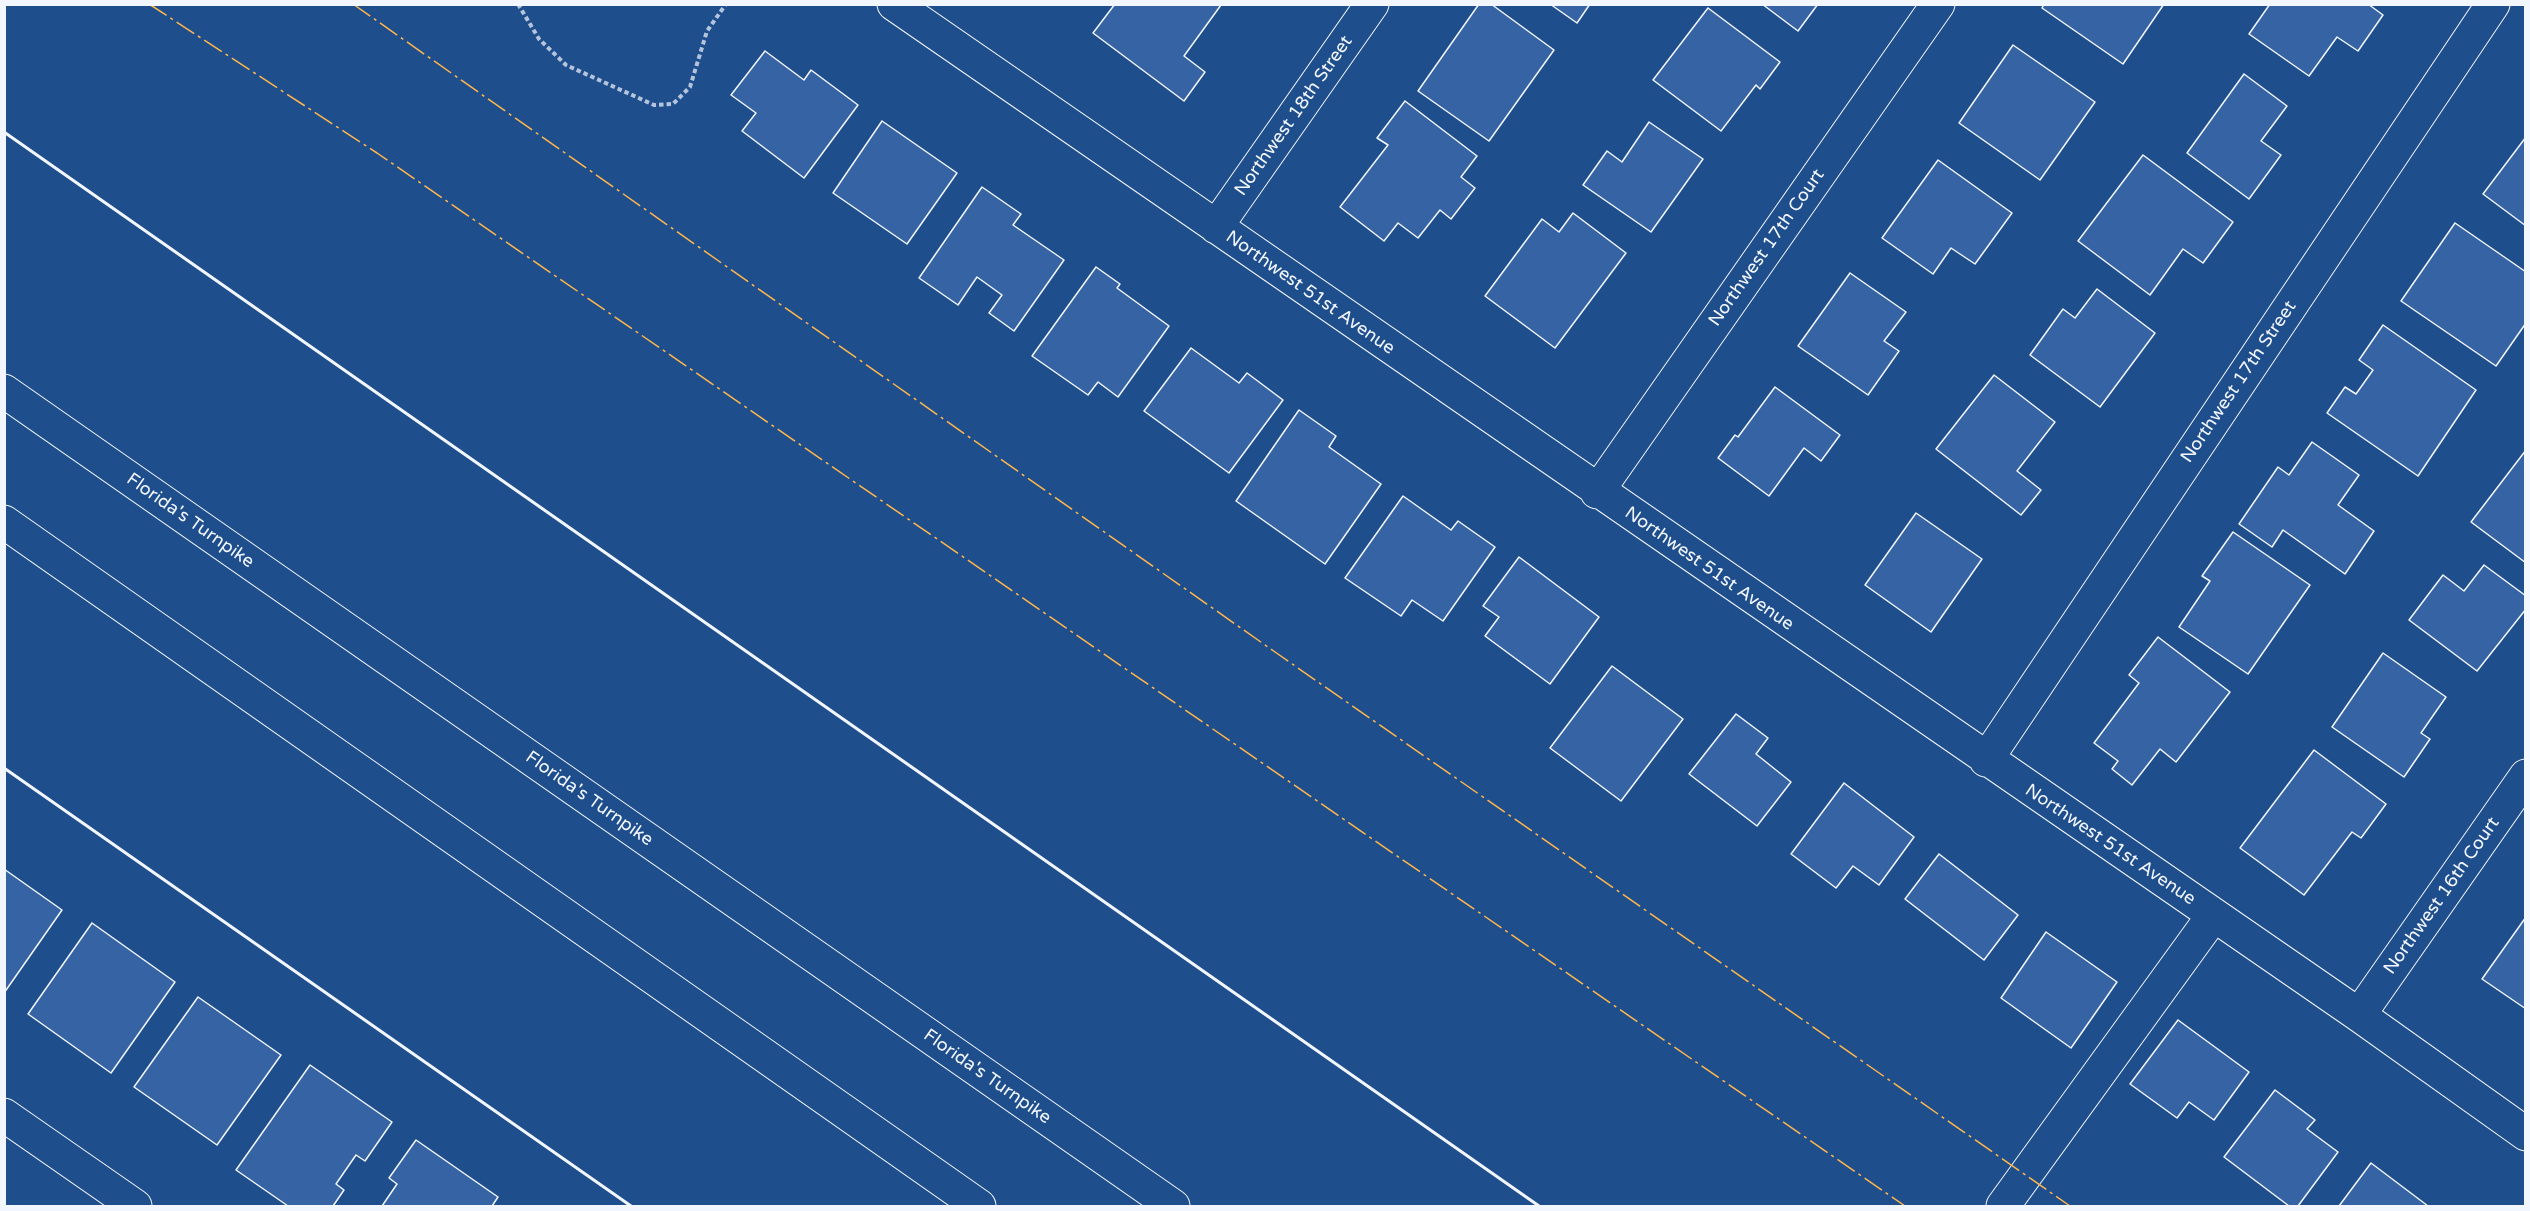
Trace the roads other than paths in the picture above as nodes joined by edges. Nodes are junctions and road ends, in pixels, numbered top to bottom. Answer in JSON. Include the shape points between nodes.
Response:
{"nodes":[{"id":1,"x":894,"y":4,"type":"edge"},
{"id":2,"x":1372,"y":4,"type":"edge"},
{"id":3,"x":1938,"y":4,"type":"edge"},
{"id":4,"x":2493,"y":4,"type":"edge"},
{"id":5,"x":1216,"y":227,"type":"junction"},
{"id":6,"x":4,"y":391,"type":"edge"},
{"id":7,"x":1597,"y":492,"type":"junction"},
{"id":8,"x":4,"y":522,"type":"edge"},
{"id":9,"x":1986,"y":760,"type":"junction"},
{"id":10,"x":2526,"y":776,"type":"edge"},
{"id":11,"x":2213,"y":916,"type":"junction"},
{"id":12,"x":2359,"y":1015,"type":"junction"},
{"id":13,"x":5,"y":1117,"type":"edge"},
{"id":14,"x":2526,"y":1134,"type":"edge"},
{"id":15,"x":135,"y":1206,"type":"edge"},
{"id":16,"x":979,"y":1206,"type":"edge"},
{"id":17,"x":1173,"y":1206,"type":"edge"},
{"id":18,"x":2002,"y":1206,"type":"edge"}],
"edges":[{"from":1,"to":5,"type":"main road","name":"Northwest 51st Avenue"},
{"from":2,"to":5,"type":"main road","name":"Northwest 18th Street"},
{"from":3,"to":7,"type":"main road","name":"Northwest 17th Court"},
{"from":4,"to":9,"type":"main road","name":"Northwest 17th Street"},
{"from":5,"to":7,"type":"main road","name":"Northwest 51st Avenue"},
{"from":6,"to":17,"type":"main road","name":"Florida's Turnpike"},
{"from":7,"to":9,"type":"main road","name":"Northwest 51st Avenue"},
{"from":8,"to":16,"type":"main road"},
{"from":9,"to":11,"type":"main road","name":"Northwest 51st Avenue"},
{"from":10,"to":12,"type":"main road","name":"Northwest 16th Court"},
{"from":11,"to":12,"type":"main road","name":"Northwest 51st Avenue"},
{"from":11,"to":18,"type":"main road"},
{"from":12,"to":14,"type":"main road","name":"Northwest 51st Avenue"},
{"from":13,"to":15,"type":"main road"}]}
